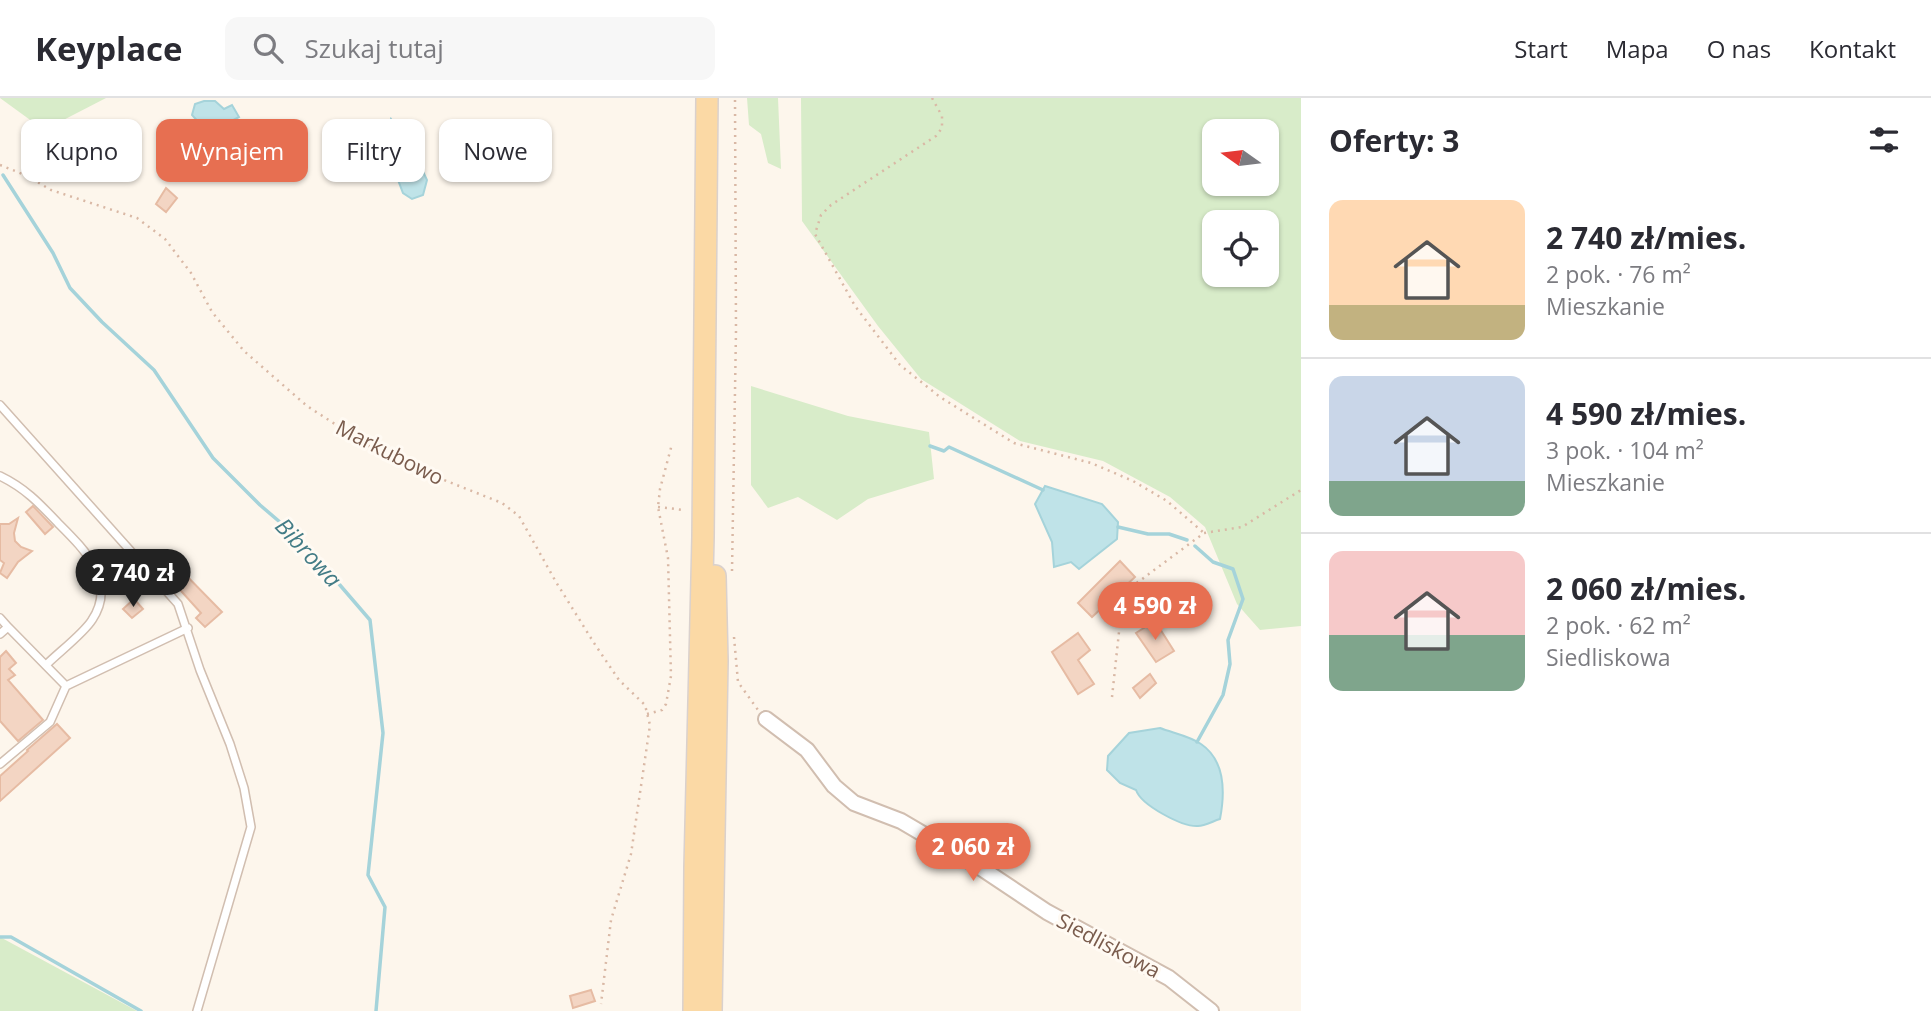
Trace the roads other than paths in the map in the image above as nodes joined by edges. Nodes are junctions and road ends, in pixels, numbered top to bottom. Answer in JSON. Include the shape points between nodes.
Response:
{"nodes":[{"id":1,"x":707,"y":98,"type":"edge"},
{"id":2,"x":719,"y":98,"type":"edge"},
{"id":3,"x":0,"y":405,"type":"edge"},
{"id":4,"x":0,"y":476,"type":"edge"},
{"id":5,"x":0,"y":618,"type":"edge"},
{"id":6,"x":8,"y":627,"type":"junction"},
{"id":7,"x":188,"y":628,"type":"junction"},
{"id":8,"x":0,"y":634,"type":"edge"},
{"id":9,"x":46,"y":665,"type":"junction"},
{"id":10,"x":66,"y":686,"type":"junction"},
{"id":11,"x":766,"y":719,"type":"road end"},
{"id":12,"x":0,"y":764,"type":"edge"},
{"id":13,"x":698,"y":1009,"type":"edge"},
{"id":14,"x":197,"y":1011,"type":"edge"},
{"id":15,"x":1211,"y":1011,"type":"edge"}],
"edges":[{"from":1,"to":13,"type":"main road","via":[[695,853]]},
{"from":2,"to":13,"type":"main road","via":[[717,670]]},
{"from":3,"to":7,"type":"lane","via":[[178,604]]},
{"from":4,"to":9,"type":"lane","via":[[21,486],[88,553],[97,569],[101,586],[92,620]]},
{"from":5,"to":6,"type":"lane"},
{"from":6,"to":8,"type":"lane"},
{"from":6,"to":9,"type":"lane"},
{"from":7,"to":10,"type":"lane"},
{"from":7,"to":14,"type":"lane","via":[[241,777],[251,827]]},
{"from":9,"to":10,"type":"lane"},
{"from":10,"to":12,"type":"lane","via":[[50,722]]},
{"from":11,"to":15,"type":"street","name":"Siedliskowa","via":[[807,750],[834,786],[854,803],[913,827],[1047,912],[1168,978]]}]}
